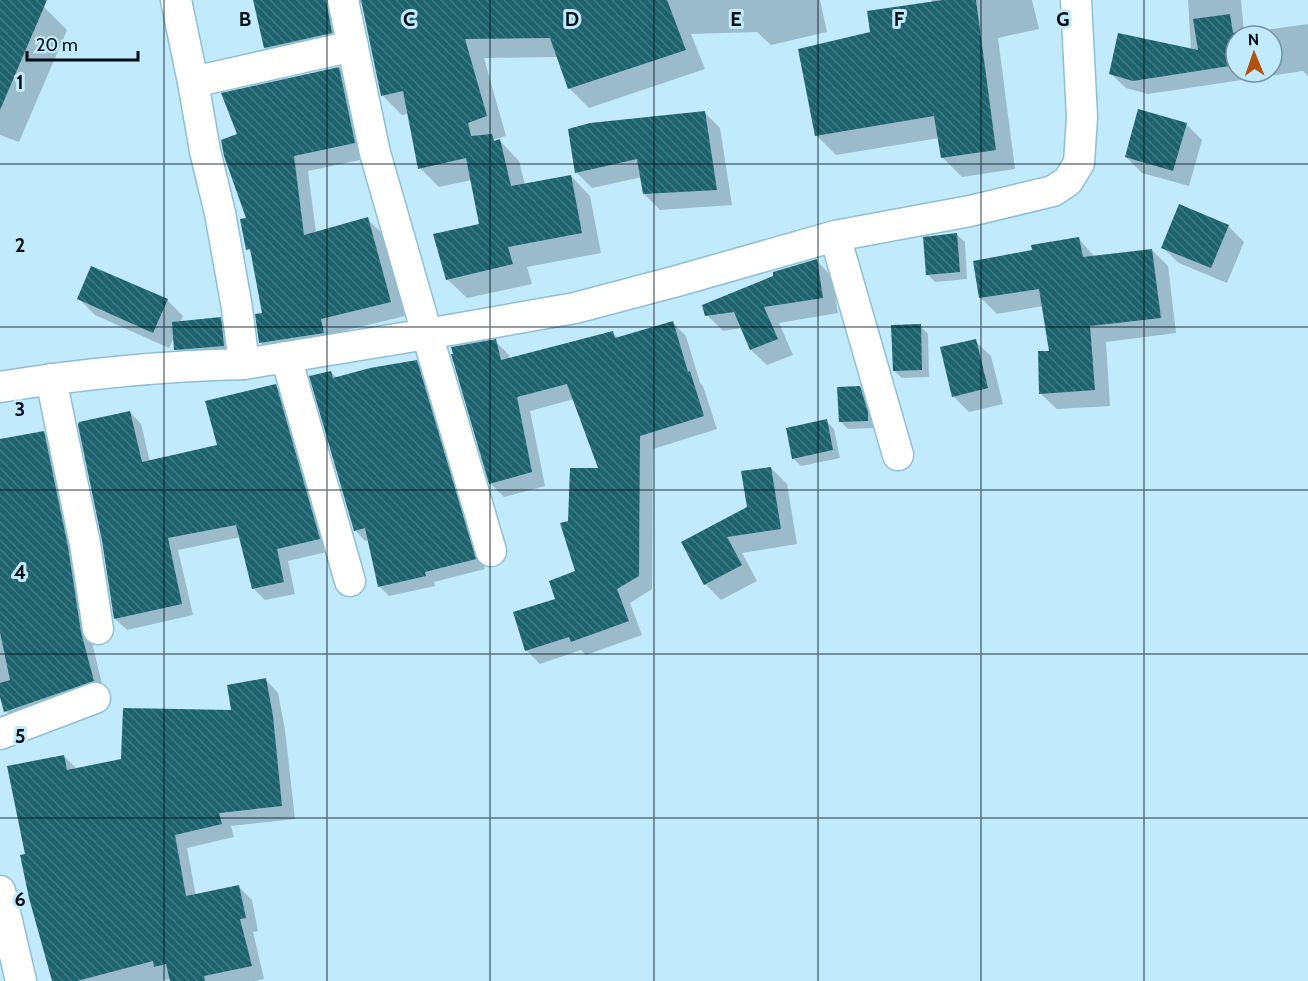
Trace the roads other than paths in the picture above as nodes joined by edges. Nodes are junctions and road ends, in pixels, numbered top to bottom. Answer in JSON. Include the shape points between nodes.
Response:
{"nodes":[{"id":1,"x":176,"y":0,"type":"edge"},
{"id":2,"x":343,"y":0,"type":"edge"},
{"id":3,"x":1076,"y":0,"type":"edge"},
{"id":4,"x":353,"y":46,"type":"junction"},
{"id":5,"x":193,"y":82,"type":"junction"},
{"id":6,"x":835,"y":236,"type":"junction"},
{"id":7,"x":427,"y":334,"type":"junction"},
{"id":8,"x":286,"y":357,"type":"junction"},
{"id":9,"x":244,"y":364,"type":"junction"},
{"id":10,"x":51,"y":379,"type":"junction"},
{"id":11,"x":0,"y":387,"type":"edge"},
{"id":12,"x":898,"y":456,"type":"dead end"},
{"id":13,"x":491,"y":551,"type":"dead end"},
{"id":14,"x":350,"y":580,"type":"dead end"},
{"id":15,"x":98,"y":629,"type":"dead end"},
{"id":16,"x":95,"y":698,"type":"dead end"},
{"id":17,"x":0,"y":734,"type":"edge"},
{"id":18,"x":0,"y":891,"type":"edge"},
{"id":19,"x":21,"y":981,"type":"edge"}],
"edges":[{"from":1,"to":5,"type":"street"},
{"from":2,"to":4,"type":"street"},
{"from":3,"to":6,"type":"street","via":[[1082,117],[1079,163],[1068,181],[1053,191],[1019,200]]},
{"from":4,"to":5,"type":"street"},
{"from":4,"to":7,"type":"street","via":[[375,153]]},
{"from":5,"to":9,"type":"street","via":[[222,223]]},
{"from":6,"to":7,"type":"street","via":[[575,308]]},
{"from":6,"to":12,"type":"street"},
{"from":7,"to":8,"type":"street"},
{"from":7,"to":13,"type":"street"},
{"from":8,"to":9,"type":"street"},
{"from":8,"to":14,"type":"street"},
{"from":9,"to":10,"type":"street"},
{"from":10,"to":11,"type":"street"},
{"from":10,"to":15,"type":"street"},
{"from":16,"to":17,"type":"street"},
{"from":18,"to":19,"type":"street"}]}
